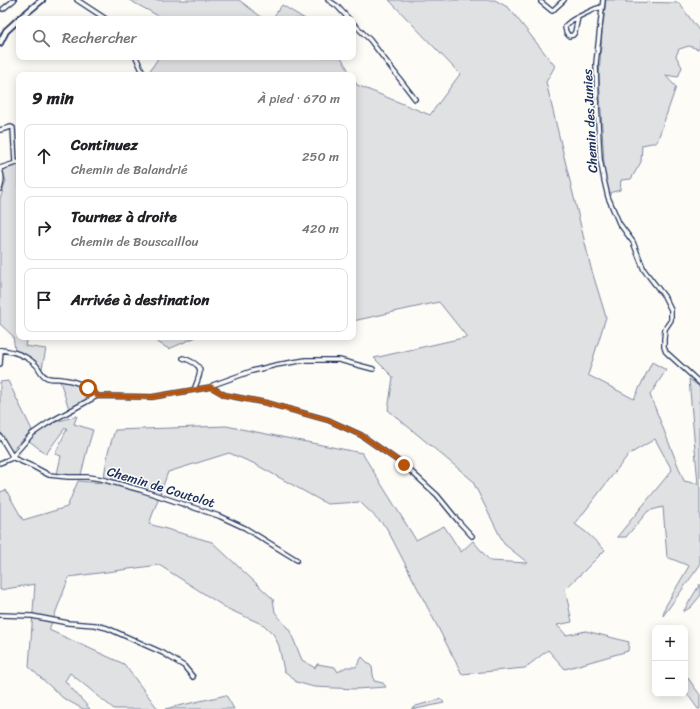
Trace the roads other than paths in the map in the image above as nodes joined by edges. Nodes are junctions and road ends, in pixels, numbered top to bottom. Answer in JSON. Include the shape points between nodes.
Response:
{"nodes":[{"id":1,"x":14,"y":0,"type":"edge"},
{"id":2,"x":42,"y":0,"type":"edge"},
{"id":3,"x":77,"y":0,"type":"edge"},
{"id":4,"x":328,"y":0,"type":"edge"},
{"id":5,"x":564,"y":0,"type":"edge"},
{"id":6,"x":603,"y":0,"type":"edge"},
{"id":7,"x":541,"y":2,"type":"dead end"},
{"id":8,"x":602,"y":7,"type":"junction"},
{"id":9,"x":3,"y":9,"type":"dead end"},
{"id":10,"x":23,"y":16,"type":"edge"},
{"id":11,"x":101,"y":16,"type":"edge"},
{"id":12,"x":346,"y":16,"type":"edge"},
{"id":13,"x":578,"y":17,"type":"junction"},
{"id":14,"x":16,"y":22,"type":"edge"},
{"id":15,"x":356,"y":26,"type":"edge"},
{"id":16,"x":0,"y":43,"type":"edge"},
{"id":17,"x":138,"y":60,"type":"edge"},
{"id":18,"x":144,"y":72,"type":"edge"},
{"id":19,"x":415,"y":99,"type":"dead end"},
{"id":20,"x":0,"y":130,"type":"edge"},
{"id":21,"x":16,"y":154,"type":"edge"},
{"id":22,"x":16,"y":162,"type":"edge"},
{"id":23,"x":0,"y":169,"type":"edge"},
{"id":24,"x":0,"y":189,"type":"edge"},
{"id":25,"x":1,"y":350,"type":"edge"},
{"id":26,"x":0,"y":357,"type":"edge"},
{"id":27,"x":183,"y":358,"type":"dead end"},
{"id":28,"x":0,"y":364,"type":"edge"},
{"id":29,"x":373,"y":369,"type":"dead end"},
{"id":30,"x":700,"y":383,"type":"edge"},
{"id":31,"x":211,"y":387,"type":"junction"},
{"id":32,"x":194,"y":390,"type":"junction"},
{"id":33,"x":97,"y":396,"type":"junction"},
{"id":34,"x":0,"y":436,"type":"edge"},
{"id":35,"x":12,"y":456,"type":"junction"},
{"id":36,"x":0,"y":463,"type":"edge"},
{"id":37,"x":472,"y":536,"type":"dead end"},
{"id":38,"x":297,"y":560,"type":"dead end"},
{"id":39,"x":0,"y":615,"type":"edge"},
{"id":40,"x":193,"y":677,"type":"dead end"}],
"edges":[{"from":1,"to":9,"type":"street"},
{"from":2,"to":10,"type":"street"},
{"from":3,"to":11,"type":"street"},
{"from":4,"to":12,"type":"street"},
{"from":5,"to":7,"type":"street","via":[[552,11]]},
{"from":6,"to":8,"type":"street","name":"Chemin des Junies"},
{"from":8,"to":13,"type":"street"},
{"from":8,"to":30,"type":"street","name":"Chemin des Junies","via":[[596,63],[597,104],[600,159],[608,197],[619,223],[633,242],[644,270],[664,296],[671,310],[671,320],[665,329],[666,352]]},
{"from":13,"to":13,"type":"street","via":[[565,26],[569,36],[575,32]]},
{"from":14,"to":16,"type":"street","via":[[6,31]]},
{"from":15,"to":19,"type":"street","via":[[370,40]]},
{"from":17,"to":18,"type":"street"},
{"from":20,"to":21,"type":"street","via":[[13,128]]},
{"from":22,"to":23,"type":"street"},
{"from":23,"to":24,"type":"street"},
{"from":25,"to":26,"type":"street"},
{"from":25,"to":33,"type":"street","via":[[17,352],[37,366],[45,377],[69,380],[95,392]]},
{"from":26,"to":28,"type":"street"},
{"from":27,"to":32,"type":"street","via":[[200,368]]},
{"from":29,"to":31,"type":"street","via":[[339,360],[306,360],[252,371],[213,384]]},
{"from":31,"to":32,"type":"street"},
{"from":31,"to":37,"type":"street","via":[[225,395],[267,403],[328,420],[361,435],[404,465],[437,495]]},
{"from":32,"to":33,"type":"street","via":[[152,397]]},
{"from":33,"to":35,"type":"street","via":[[37,430]]},
{"from":34,"to":35,"type":"street"},
{"from":35,"to":36,"type":"street","via":[[6,462]]},
{"from":35,"to":38,"type":"street","name":"Chemin de Coutolot","via":[[49,475],[101,479],[219,516],[245,528]]},
{"from":39,"to":40,"type":"street","via":[[32,616],[107,628],[163,653],[184,666]]}]}
